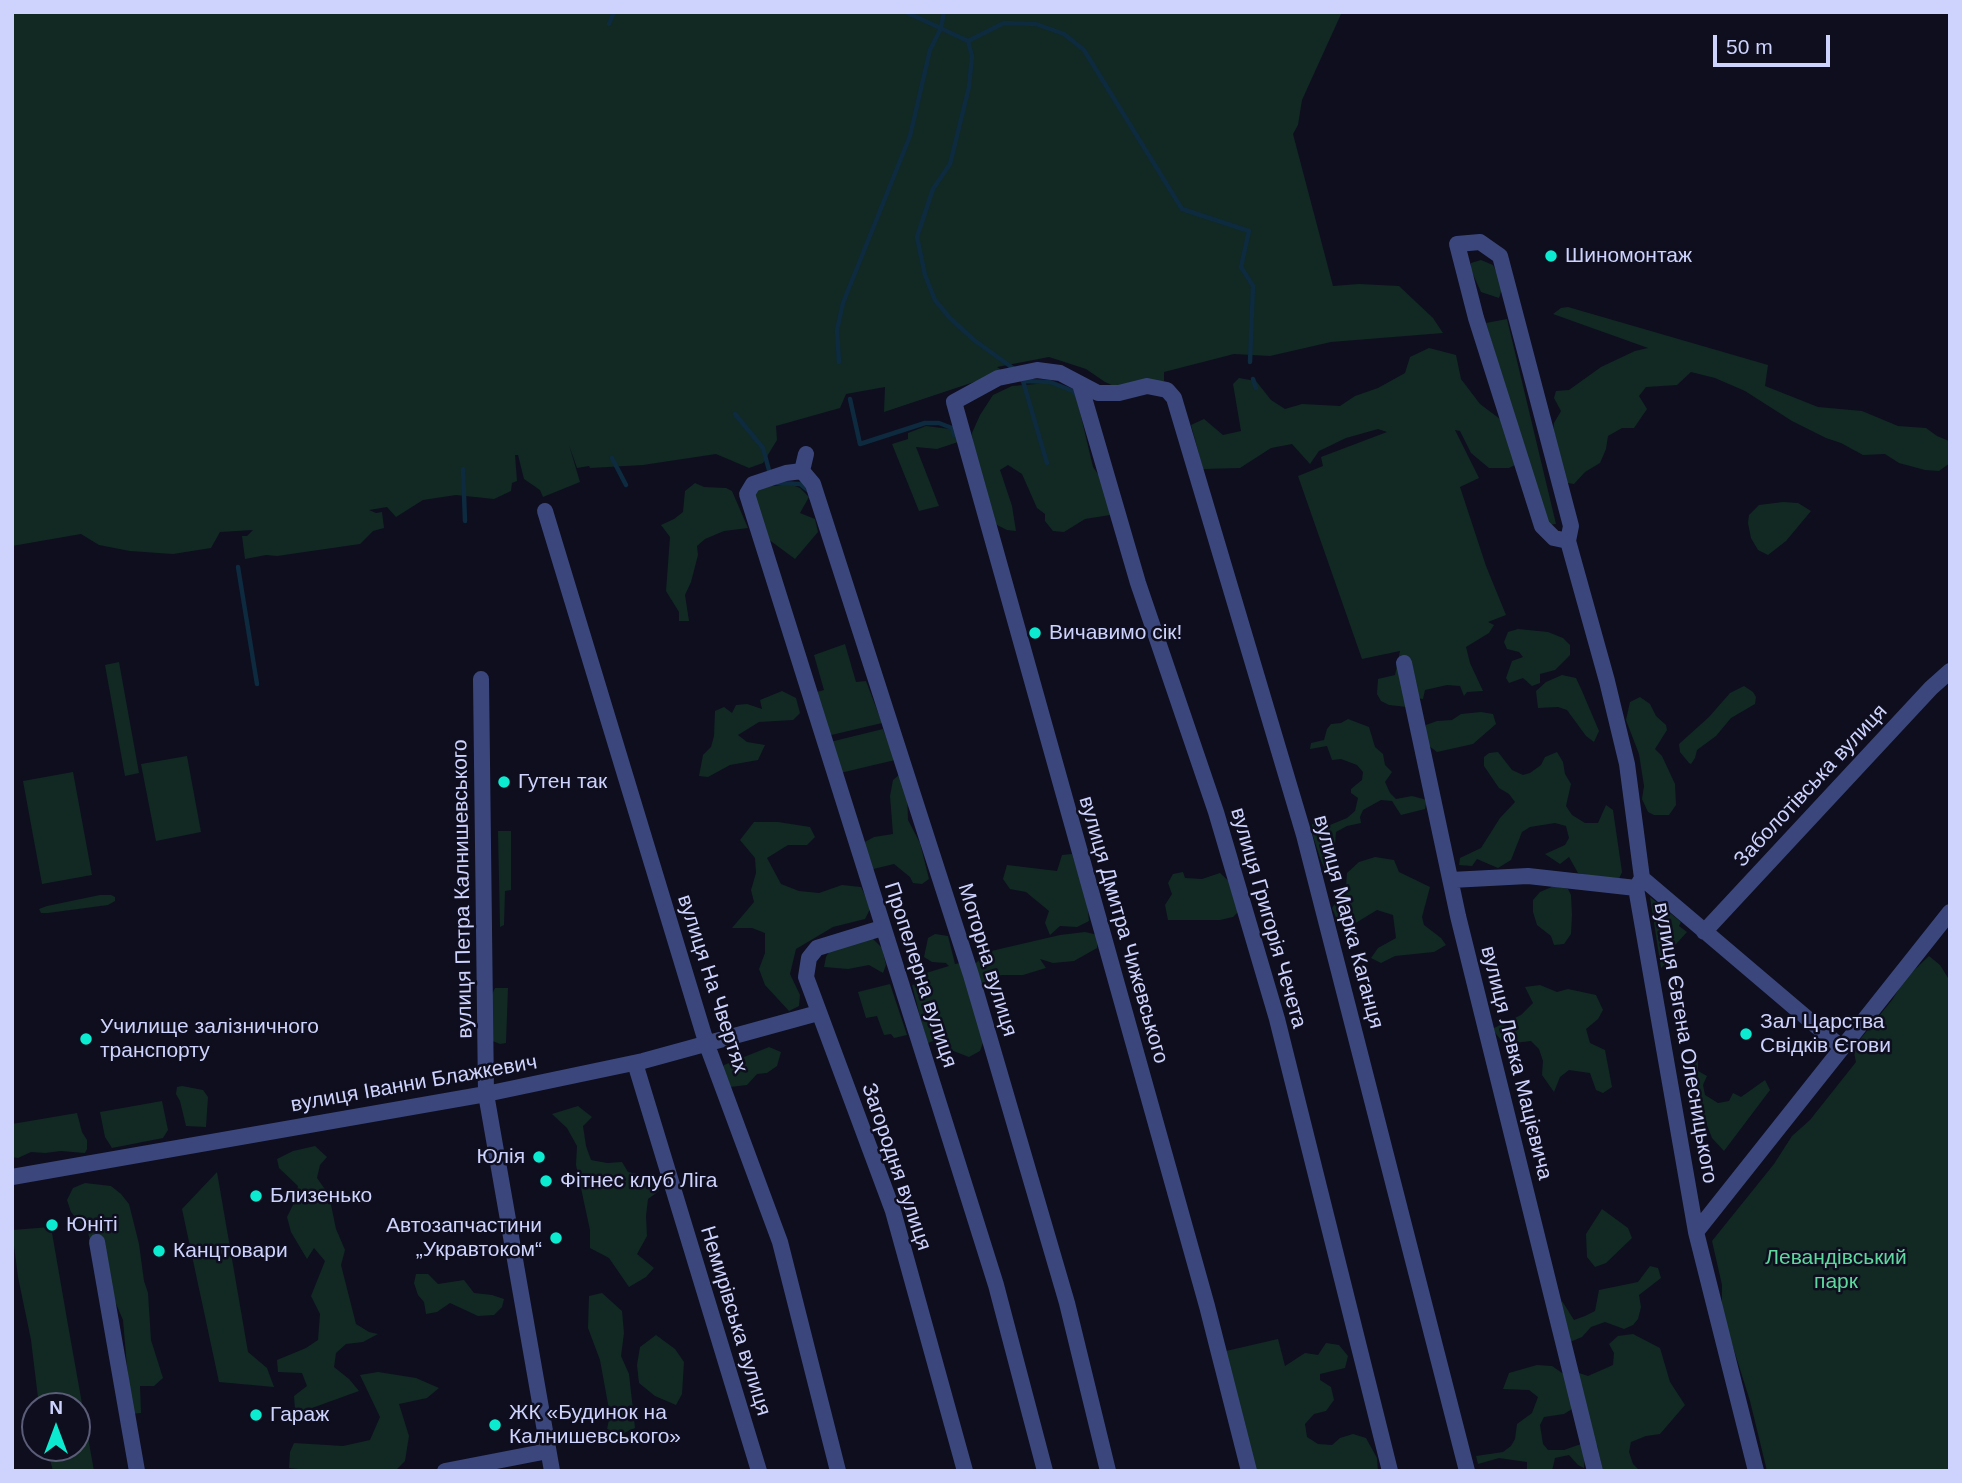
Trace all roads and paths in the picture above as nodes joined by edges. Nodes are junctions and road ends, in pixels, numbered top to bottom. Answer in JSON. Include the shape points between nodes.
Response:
{"nodes":[{"id":1,"x":1080,"y":384,"type":"junction"},
{"id":2,"x":806,"y":454,"type":"dead end"},
{"id":3,"x":802,"y":471,"type":"junction"},
{"id":4,"x":545,"y":511,"type":"dead end"},
{"id":5,"x":1568,"y":541,"type":"junction"},
{"id":6,"x":1404,"y":663,"type":"dead end"},
{"id":7,"x":1950,"y":671,"type":"edge"},
{"id":8,"x":481,"y":680,"type":"dead end"},
{"id":9,"x":1451,"y":880,"type":"junction"},
{"id":10,"x":1639,"y":883,"type":"junction"},
{"id":11,"x":1950,"y":912,"type":"edge"},
{"id":12,"x":882,"y":928,"type":"junction"},
{"id":13,"x":1704,"y":932,"type":"junction"},
{"id":14,"x":818,"y":1013,"type":"junction"},
{"id":15,"x":708,"y":1045,"type":"junction"},
{"id":16,"x":1841,"y":1047,"type":"junction"},
{"id":17,"x":635,"y":1063,"type":"junction"},
{"id":18,"x":486,"y":1094,"type":"junction"},
{"id":19,"x":12,"y":1177,"type":"edge"},
{"id":20,"x":1696,"y":1231,"type":"junction"},
{"id":21,"x":97,"y":1242,"type":"dead end"},
{"id":22,"x":548,"y":1451,"type":"junction"},
{"id":23,"x":138,"y":1471,"type":"edge"},
{"id":24,"x":445,"y":1471,"type":"edge"},
{"id":25,"x":552,"y":1471,"type":"edge"},
{"id":26,"x":759,"y":1471,"type":"edge"},
{"id":27,"x":838,"y":1471,"type":"edge"},
{"id":28,"x":965,"y":1471,"type":"edge"},
{"id":29,"x":1045,"y":1471,"type":"edge"},
{"id":30,"x":1108,"y":1471,"type":"edge"},
{"id":31,"x":1250,"y":1471,"type":"edge"},
{"id":32,"x":1390,"y":1471,"type":"edge"},
{"id":33,"x":1468,"y":1471,"type":"edge"},
{"id":34,"x":1595,"y":1471,"type":"edge"},
{"id":35,"x":1756,"y":1471,"type":"edge"}],
"edges":[{"from":1,"to":31,"type":"street","name":"вулиця Дмитра Чижевського","via":[[1060,373],[1037,370],[998,378],[954,402]]},
{"from":1,"to":32,"type":"street","name":"вулиця Григорія Чечета","via":[[1138,583],[1216,812],[1274,1006]]},
{"from":1,"to":33,"type":"street","name":"вулиця Марка Каганця","via":[[1098,393],[1147,386],[1167,390],[1174,398],[1304,835]]},
{"from":2,"to":3,"type":"street"},
{"from":3,"to":12,"type":"street","name":"Пропелерна вулиця","via":[[753,484],[747,494]]},
{"from":3,"to":30,"type":"street","name":"Моторна вулиця","via":[[813,484],[971,975],[1067,1303]]},
{"from":4,"to":15,"type":"street","name":"вулиця На Чвертях"},
{"from":5,"to":5,"type":"street","name":"вулиця Євгена Олесницького","via":[[1571,526],[1500,256],[1480,242],[1457,244],[1542,526],[1554,538]]},
{"from":5,"to":10,"type":"street","name":"вулиця Євгена Олесницького","via":[[1627,764]]},
{"from":6,"to":9,"type":"street","name":"вулиця Левка Мацієвича"},
{"from":7,"to":13,"type":"street","name":"Заболотівська вулиця"},
{"from":8,"to":18,"type":"street","name":"вулиця Петра Калнишевського"},
{"from":9,"to":10,"type":"street","via":[[1528,876]]},
{"from":9,"to":34,"type":"street","name":"вулиця Левка Мацієвича"},
{"from":10,"to":13,"type":"street"},
{"from":10,"to":20,"type":"street","name":"вулиця Євгена Олесницького"},
{"from":11,"to":16,"type":"street"},
{"from":12,"to":14,"type":"street","name":"Загородня вулиця","via":[[817,948],[809,958],[806,977]]},
{"from":12,"to":29,"type":"street","name":"Пропелерна вулиця","via":[[996,1285]]},
{"from":13,"to":16,"type":"street"},
{"from":14,"to":15,"type":"street","name":"вулиця Іванни Блажкевич"},
{"from":14,"to":28,"type":"street","name":"Загородня вулиця","via":[[893,1211]]},
{"from":15,"to":17,"type":"street","name":"вулиця Іванни Блажкевич"},
{"from":15,"to":27,"type":"street","name":"вулиця На Чвертях","via":[[780,1242]]},
{"from":16,"to":20,"type":"street"},
{"from":17,"to":18,"type":"street","name":"вулиця Іванни Блажкевич"},
{"from":17,"to":26,"type":"street","name":"Немирівська вулиця"},
{"from":18,"to":19,"type":"street","name":"вулиця Іванни Блажкевич"},
{"from":18,"to":22,"type":"street","name":"вулиця Петра Калнишевського"},
{"from":20,"to":35,"type":"street","name":"вулиця Євгена Олесницького"},
{"from":21,"to":23,"type":"street"},
{"from":22,"to":24,"type":"street"},
{"from":22,"to":25,"type":"street","name":"вулиця Петра Калнишевського"}]}
